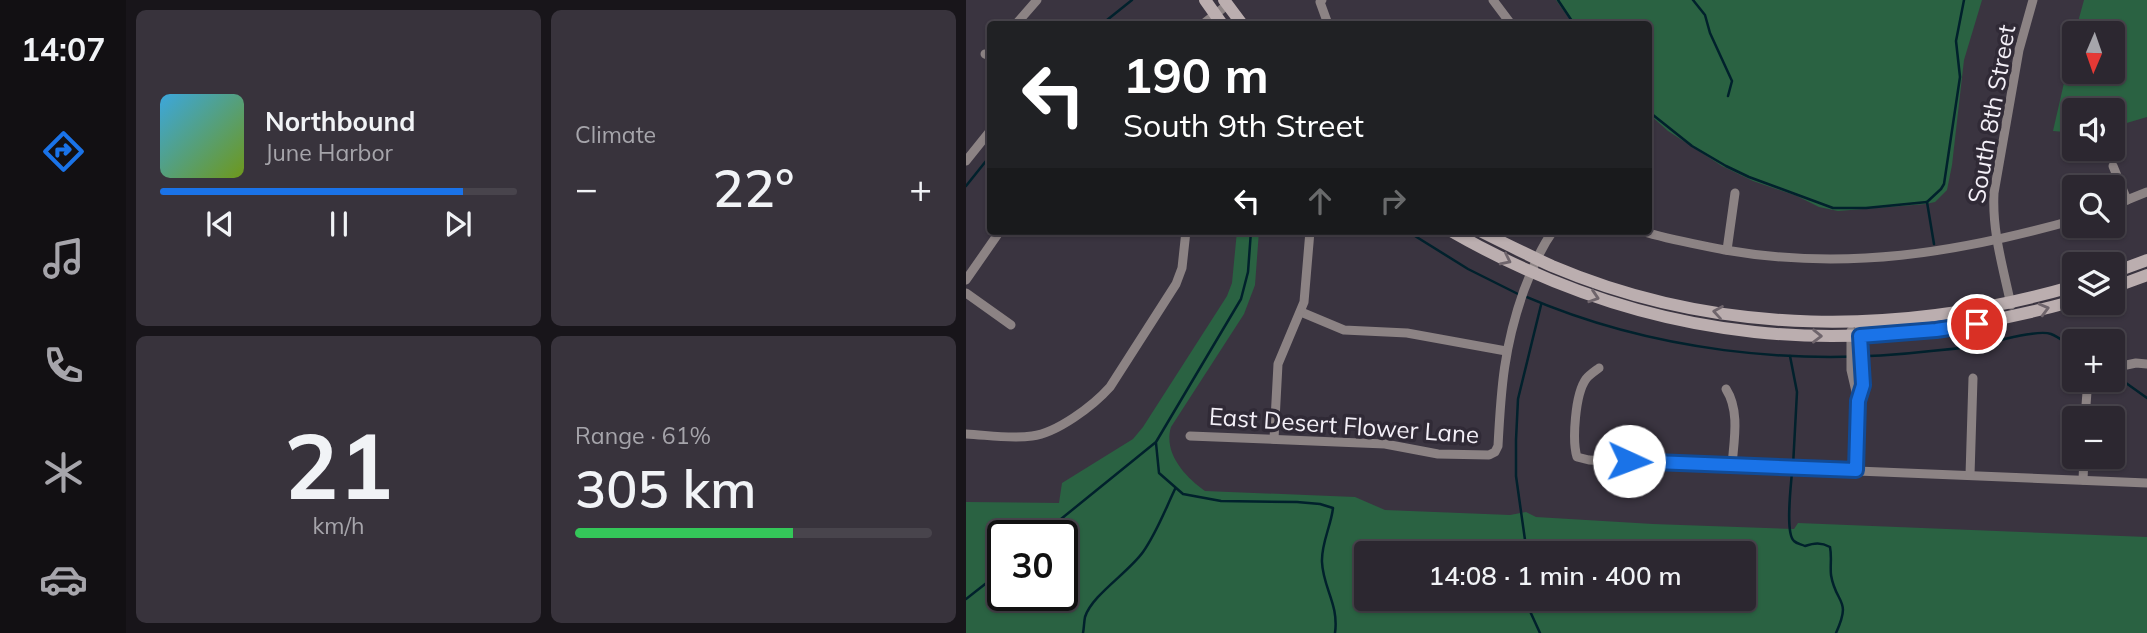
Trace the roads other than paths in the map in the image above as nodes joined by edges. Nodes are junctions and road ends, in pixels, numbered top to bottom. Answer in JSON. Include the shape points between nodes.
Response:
{"nodes":[{"id":1,"x":1037,"y":0,"type":"edge"},
{"id":2,"x":1205,"y":0,"type":"edge"},
{"id":3,"x":1493,"y":0,"type":"edge"},
{"id":4,"x":2033,"y":0,"type":"edge"},
{"id":5,"x":1321,"y":1,"type":"edge"},
{"id":6,"x":1226,"y":3,"type":"edge"},
{"id":7,"x":1219,"y":20,"type":"edge"},
{"id":8,"x":1019,"y":21,"type":"edge"},
{"id":9,"x":1240,"y":21,"type":"edge"},
{"id":10,"x":1327,"y":21,"type":"edge"},
{"id":11,"x":1509,"y":21,"type":"edge"},
{"id":12,"x":987,"y":135,"type":"edge"},
{"id":13,"x":966,"y":161,"type":"edge"},
{"id":14,"x":2113,"y":166,"type":"dead end"},
{"id":15,"x":2147,"y":192,"type":"edge"},
{"id":16,"x":1735,"y":193,"type":"dead end"},
{"id":17,"x":2127,"y":201,"type":"joint"},
{"id":18,"x":2062,"y":223,"type":"edge"},
{"id":19,"x":1652,"y":234,"type":"edge"},
{"id":20,"x":997,"y":235,"type":"edge"},
{"id":21,"x":1186,"y":235,"type":"edge"},
{"id":22,"x":1310,"y":235,"type":"edge"},
{"id":23,"x":1459,"y":235,"type":"edge"},
{"id":24,"x":1488,"y":235,"type":"edge"},
{"id":25,"x":1551,"y":235,"type":"edge"},
{"id":26,"x":1996,"y":241,"type":"junction"},
{"id":27,"x":1727,"y":250,"type":"junction"},
{"id":28,"x":1537,"y":259,"type":"junction"},
{"id":29,"x":2147,"y":260,"type":"edge"},
{"id":30,"x":2125,"y":268,"type":"edge"},
{"id":31,"x":1531,"y":272,"type":"junction"},
{"id":32,"x":2147,"y":275,"type":"edge"},
{"id":33,"x":966,"y":281,"type":"edge"},
{"id":34,"x":2125,"y":284,"type":"edge"},
{"id":35,"x":2062,"y":289,"type":"edge"},
{"id":36,"x":966,"y":293,"type":"edge"},
{"id":37,"x":2010,"y":302,"type":"junction"},
{"id":38,"x":2062,"y":304,"type":"edge"},
{"id":39,"x":1676,"y":305,"type":"junction"},
{"id":40,"x":1301,"y":312,"type":"junction"},
{"id":41,"x":2013,"y":317,"type":"junction"},
{"id":42,"x":1672,"y":318,"type":"junction"},
{"id":43,"x":1854,"y":323,"type":"junction"},
{"id":44,"x":1011,"y":325,"type":"dead end"},
{"id":45,"x":1855,"y":336,"type":"junction"},
{"id":46,"x":1506,"y":351,"type":"junction"},
{"id":47,"x":2147,"y":364,"type":"edge"},
{"id":48,"x":2125,"y":365,"type":"edge"},
{"id":49,"x":1599,"y":368,"type":"dead end"},
{"id":50,"x":1857,"y":373,"type":"junction"},
{"id":51,"x":1973,"y":378,"type":"dead end"},
{"id":52,"x":1726,"y":389,"type":"dead end"},
{"id":53,"x":966,"y":434,"type":"edge"},
{"id":54,"x":1191,"y":436,"type":"dead end"},
{"id":55,"x":1274,"y":439,"type":"junction"},
{"id":56,"x":1732,"y":465,"type":"junction"},
{"id":57,"x":2083,"y":469,"type":"edge"},
{"id":58,"x":1856,"y":470,"type":"junction"},
{"id":59,"x":1970,"y":475,"type":"junction"},
{"id":60,"x":2083,"y":480,"type":"junction"},
{"id":61,"x":2147,"y":482,"type":"edge"}],
"edges":[{"from":1,"to":8,"type":"street"},
{"from":2,"to":7,"type":"street"},
{"from":3,"to":11,"type":"street"},
{"from":4,"to":26,"type":"street","name":"South 8th Street","via":[[2019,50],[1994,193]]},
{"from":5,"to":10,"type":"street"},
{"from":6,"to":7,"type":"street"},
{"from":6,"to":9,"type":"street"},
{"from":12,"to":13,"type":"street"},
{"from":14,"to":17,"type":"street"},
{"from":15,"to":17,"type":"street"},
{"from":16,"to":27,"type":"street"},
{"from":18,"to":26,"type":"street"},
{"from":19,"to":27,"type":"street"},
{"from":20,"to":33,"type":"street"},
{"from":21,"to":53,"type":"street","via":[[1176,284],[1101,397],[1046,433],[1020,437]]},
{"from":22,"to":40,"type":"street"},
{"from":23,"to":31,"type":"street","one_way":true},
{"from":24,"to":28,"type":"street"},
{"from":25,"to":28,"type":"street"},
{"from":26,"to":27,"type":"street","via":[[1871,259],[1786,258]]},
{"from":26,"to":37,"type":"street","name":"South 8th Street"},
{"from":28,"to":31,"type":"street"},
{"from":28,"to":39,"type":"street"},
{"from":29,"to":30,"type":"street"},
{"from":31,"to":42,"type":"street","one_way":true,"via":[[1575,291]]},
{"from":31,"to":46,"type":"street"},
{"from":32,"to":34,"type":"street"},
{"from":35,"to":37,"type":"street"},
{"from":36,"to":44,"type":"street"},
{"from":37,"to":41,"type":"street","name":"South 8th Street"},
{"from":37,"to":43,"type":"street","via":[[1937,316]]},
{"from":41,"to":38,"type":"street","one_way":true},
{"from":39,"to":42,"type":"street"},
{"from":43,"to":39,"type":"street","one_way":true,"via":[[1779,320]]},
{"from":40,"to":46,"type":"street","via":[[1344,330],[1407,333]]},
{"from":40,"to":55,"type":"street","via":[[1278,364]]},
{"from":41,"to":45,"type":"street","via":[[1936,330]]},
{"from":42,"to":45,"type":"street","one_way":true,"via":[[1767,333]]},
{"from":43,"to":45,"type":"street"},
{"from":45,"to":50,"type":"street","via":[[1851,352]]},
{"from":45,"to":50,"type":"street","via":[[1861,350]]},
{"from":46,"to":55,"type":"street","name":"East Desert Flower Lane","via":[[1495,453],[1438,454],[1385,444]]},
{"from":47,"to":48,"type":"street"},
{"from":49,"to":56,"type":"street","via":[[1585,380],[1578,400],[1577,457]]},
{"from":50,"to":58,"type":"street"},
{"from":51,"to":59,"type":"street"},
{"from":52,"to":56,"type":"street","via":[[1734,411]]},
{"from":54,"to":55,"type":"street","name":"East Desert Flower Lane"},
{"from":56,"to":58,"type":"street"},
{"from":57,"to":60,"type":"street"},
{"from":58,"to":59,"type":"street"},
{"from":59,"to":60,"type":"street"},
{"from":60,"to":61,"type":"street"}]}
